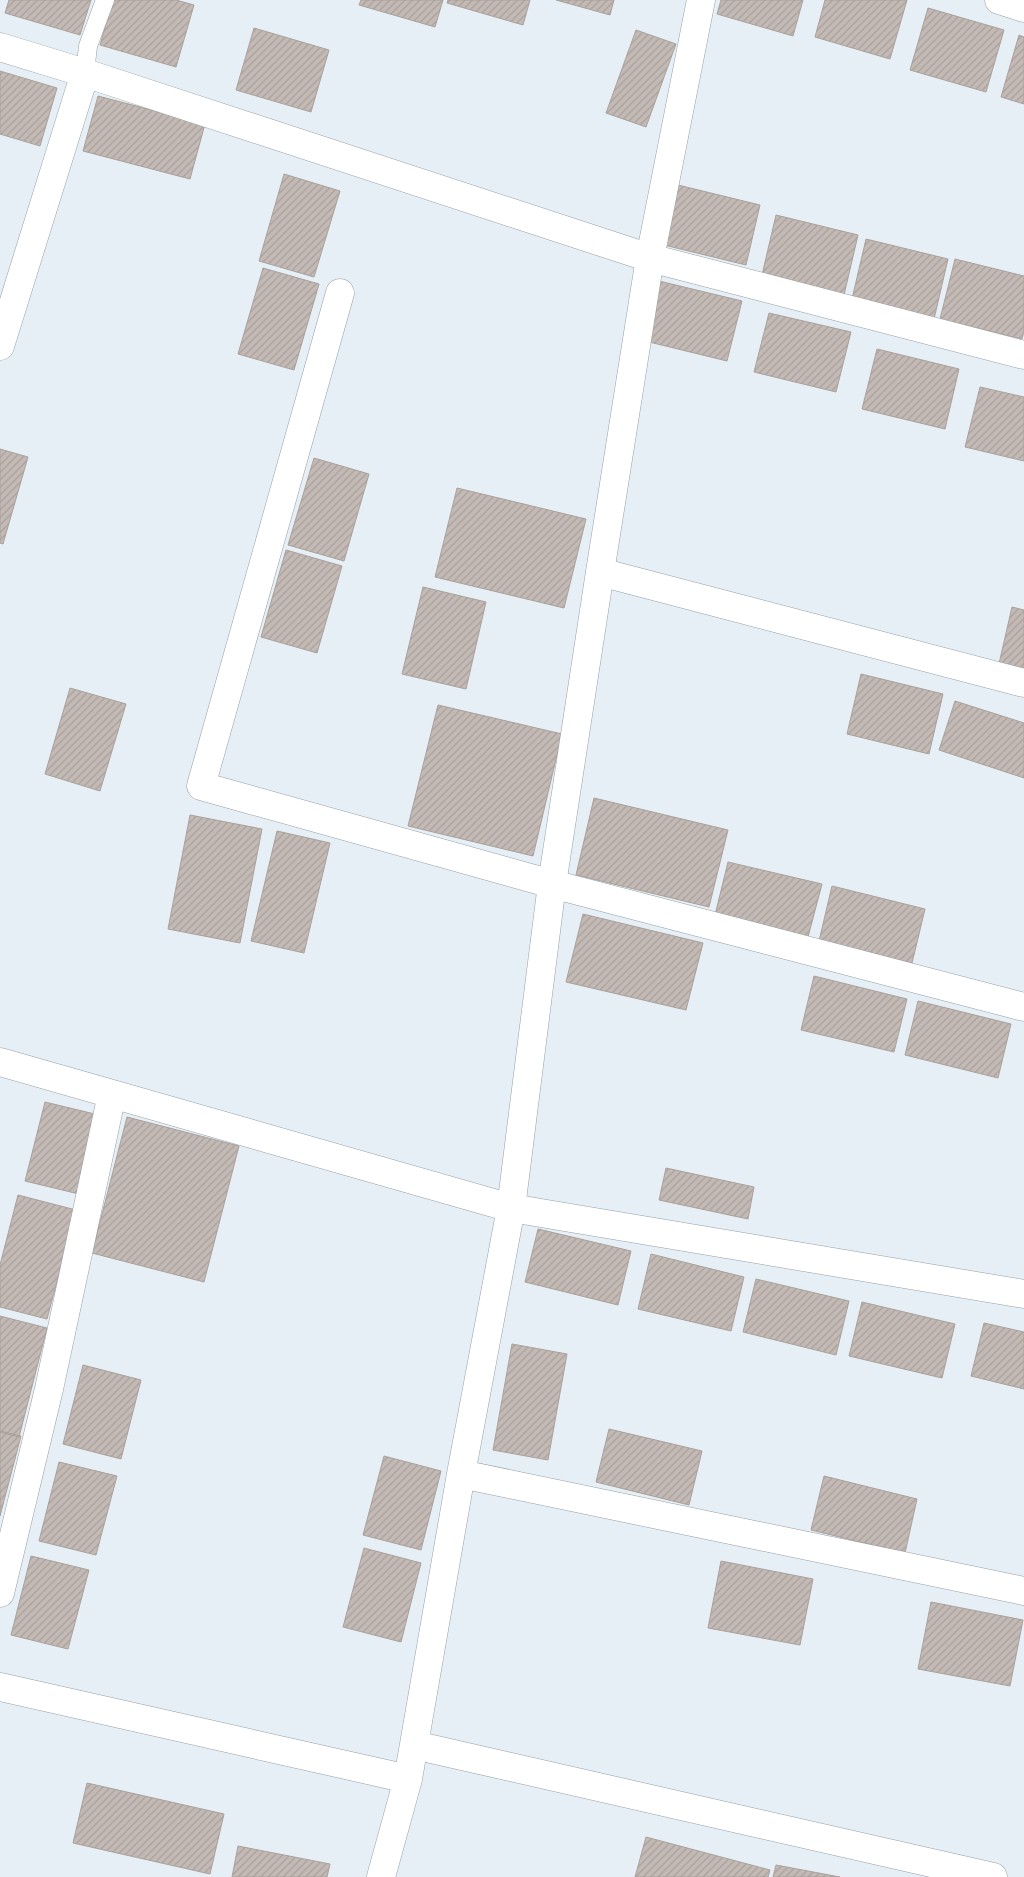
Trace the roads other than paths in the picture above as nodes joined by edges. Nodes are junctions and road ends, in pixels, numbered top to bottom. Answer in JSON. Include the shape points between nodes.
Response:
{"nodes":[{"id":1,"x":105,"y":0,"type":"edge"},
{"id":2,"x":701,"y":0,"type":"edge"},
{"id":3,"x":999,"y":0,"type":"edge"},
{"id":4,"x":1024,"y":8,"type":"edge"},
{"id":5,"x":0,"y":47,"type":"edge"},
{"id":6,"x":85,"y":73,"type":"junction"},
{"id":7,"x":650,"y":258,"type":"junction"},
{"id":8,"x":340,"y":293,"type":"dead end"},
{"id":9,"x":1,"y":338,"type":"edge"},
{"id":10,"x":1024,"y":355,"type":"edge"},
{"id":11,"x":600,"y":572,"type":"junction"},
{"id":12,"x":1024,"y":683,"type":"edge"},
{"id":13,"x":552,"y":884,"type":"junction"},
{"id":14,"x":1024,"y":1007,"type":"edge"},
{"id":15,"x":0,"y":1062,"type":"edge"},
{"id":16,"x":112,"y":1094,"type":"junction"},
{"id":17,"x":511,"y":1208,"type":"junction"},
{"id":18,"x":1024,"y":1294,"type":"edge"},
{"id":19,"x":461,"y":1474,"type":"junction"},
{"id":20,"x":1024,"y":1591,"type":"edge"},
{"id":21,"x":0,"y":1593,"type":"edge"},
{"id":22,"x":0,"y":1687,"type":"edge"},
{"id":23,"x":414,"y":1745,"type":"junction"},
{"id":24,"x":408,"y":1779,"type":"junction"},
{"id":25,"x":381,"y":1877,"type":"edge"},
{"id":26,"x":993,"y":1877,"type":"edge"}],
"edges":[{"from":1,"to":6,"type":"lane","via":[[88,46]]},
{"from":2,"to":7,"type":"street"},
{"from":3,"to":4,"type":"street"},
{"from":5,"to":6,"type":"street"},
{"from":6,"to":7,"type":"street"},
{"from":6,"to":9,"type":"street"},
{"from":7,"to":10,"type":"street"},
{"from":7,"to":11,"type":"street"},
{"from":8,"to":13,"type":"street","via":[[200,786]]},
{"from":11,"to":12,"type":"street"},
{"from":11,"to":13,"type":"street"},
{"from":13,"to":14,"type":"street"},
{"from":13,"to":17,"type":"street"},
{"from":15,"to":16,"type":"street"},
{"from":16,"to":17,"type":"street"},
{"from":16,"to":21,"type":"street","via":[[49,1389]]},
{"from":17,"to":18,"type":"street"},
{"from":17,"to":19,"type":"street"},
{"from":19,"to":20,"type":"street"},
{"from":19,"to":23,"type":"street"},
{"from":22,"to":24,"type":"street"},
{"from":23,"to":24,"type":"street"},
{"from":23,"to":26,"type":"street"},
{"from":24,"to":25,"type":"street"}]}
